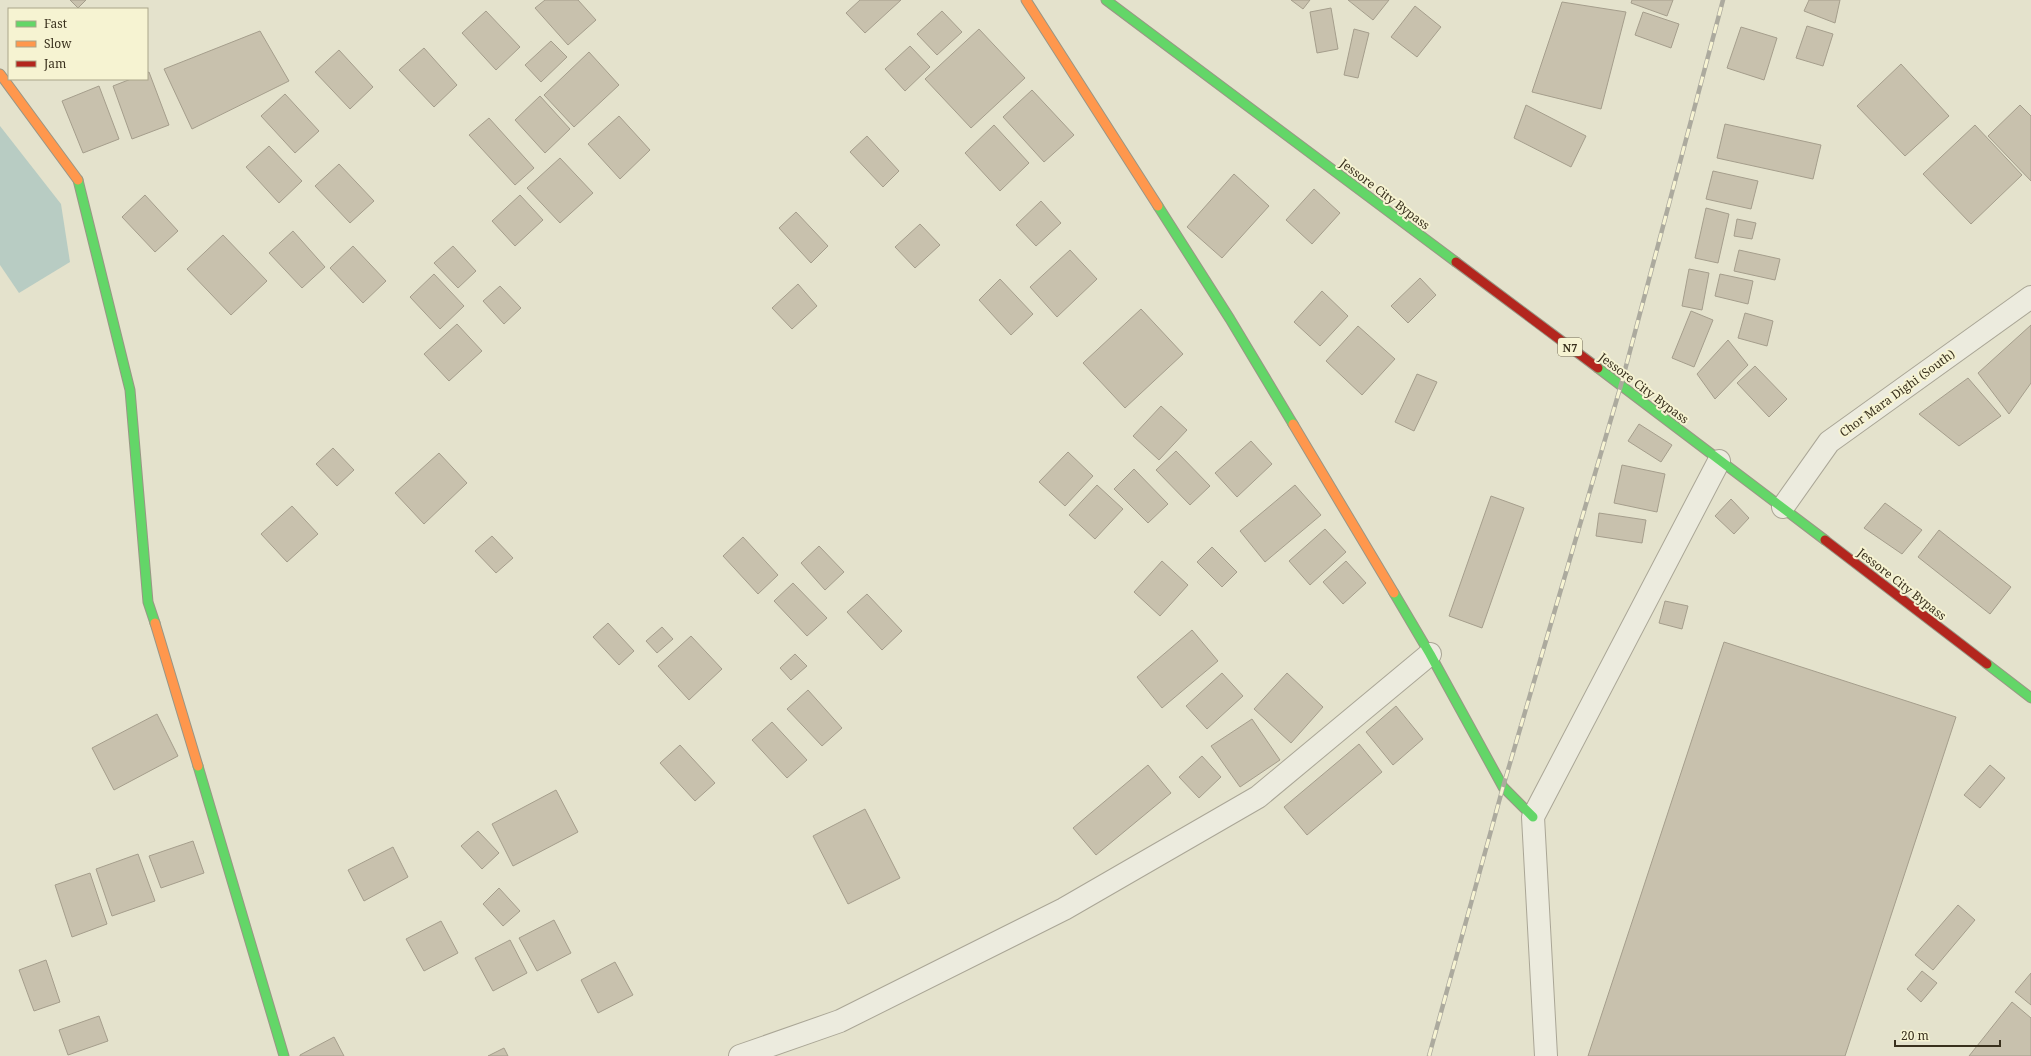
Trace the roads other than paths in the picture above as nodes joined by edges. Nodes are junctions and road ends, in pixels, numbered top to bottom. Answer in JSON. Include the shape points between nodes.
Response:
{"nodes":[{"id":1,"x":1026,"y":0,"type":"edge"},
{"id":2,"x":1106,"y":0,"type":"edge"},
{"id":3,"x":0,"y":74,"type":"edge"},
{"id":4,"x":2031,"y":297,"type":"edge"},
{"id":5,"x":1719,"y":461,"type":"junction"},
{"id":6,"x":1783,"y":507,"type":"junction"},
{"id":7,"x":1430,"y":654,"type":"junction"},
{"id":8,"x":2031,"y":698,"type":"edge"},
{"id":9,"x":1534,"y":817,"type":"junction"},
{"id":10,"x":284,"y":1056,"type":"edge"},
{"id":11,"x":740,"y":1056,"type":"edge"},
{"id":12,"x":1546,"y":1056,"type":"edge"}],
"edges":[{"from":1,"to":7,"type":"main road","via":[[1230,319]]},
{"from":2,"to":5,"type":"main road","name":"Jessore City Bypass","number":"N7"},
{"from":3,"to":10,"type":"main road","via":[[77,178],[130,390],[148,602]]},
{"from":4,"to":6,"type":"street","name":"Chor Mara Dighi (South)","via":[[1829,442]]},
{"from":5,"to":6,"type":"main road","name":"Jessore City Bypass","number":"N7"},
{"from":5,"to":9,"type":"street"},
{"from":6,"to":8,"type":"main road","name":"Jessore City Bypass","number":"N7"},
{"from":7,"to":9,"type":"main road","via":[[1503,787]]},
{"from":7,"to":11,"type":"street","via":[[1258,797],[1064,909],[847,1018]]},
{"from":9,"to":12,"type":"street"}]}
